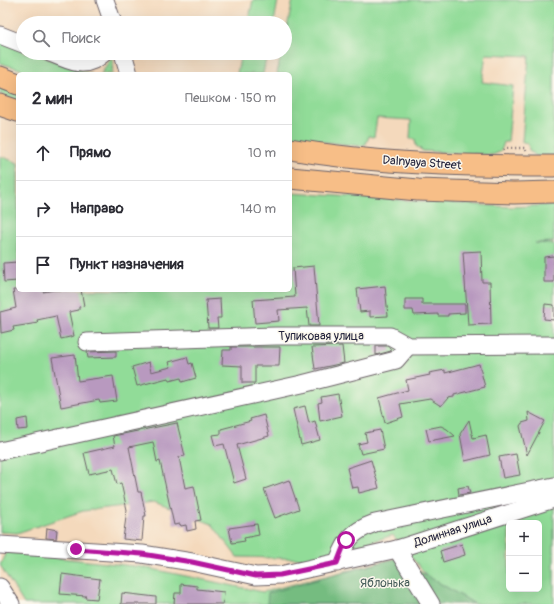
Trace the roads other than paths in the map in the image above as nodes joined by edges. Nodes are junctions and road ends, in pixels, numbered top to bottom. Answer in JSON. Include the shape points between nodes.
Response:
{"nodes":[{"id":1,"x":105,"y":0,"type":"edge"},
{"id":2,"x":111,"y":16,"type":"edge"},
{"id":3,"x":0,"y":35,"type":"edge"},
{"id":4,"x":16,"y":41,"type":"edge"},
{"id":5,"x":69,"y":60,"type":"edge"},
{"id":6,"x":94,"y":60,"type":"edge"},
{"id":7,"x":125,"y":60,"type":"edge"},
{"id":8,"x":128,"y":72,"type":"edge"},
{"id":9,"x":0,"y":77,"type":"edge"},
{"id":10,"x":16,"y":83,"type":"edge"},
{"id":11,"x":0,"y":104,"type":"edge"},
{"id":12,"x":16,"y":110,"type":"edge"},
{"id":13,"x":292,"y":149,"type":"edge"},
{"id":14,"x":554,"y":166,"type":"edge"},
{"id":15,"x":292,"y":178,"type":"edge"},
{"id":16,"x":554,"y":192,"type":"edge"},
{"id":17,"x":87,"y":342,"type":"dead end"},
{"id":18,"x":554,"y":345,"type":"edge"},
{"id":19,"x":408,"y":346,"type":"junction"},
{"id":20,"x":0,"y":451,"type":"edge"},
{"id":21,"x":554,"y":486,"type":"edge"},
{"id":22,"x":554,"y":499,"type":"edge"},
{"id":23,"x":0,"y":545,"type":"edge"},
{"id":24,"x":397,"y":549,"type":"junction"},
{"id":25,"x":337,"y":563,"type":"junction"},
{"id":26,"x":0,"y":587,"type":"edge"},
{"id":27,"x":11,"y":604,"type":"edge"},
{"id":28,"x":431,"y":604,"type":"edge"}],
"edges":[{"from":1,"to":2,"type":"street"},
{"from":3,"to":4,"type":"street"},
{"from":5,"to":6,"type":"street","via":[[89,64]]},
{"from":7,"to":8,"type":"street"},
{"from":9,"to":10,"type":"main road"},
{"from":11,"to":12,"type":"main road"},
{"from":13,"to":14,"type":"main road","name":"Dalnyaya Street","via":[[401,162],[469,166]]},
{"from":15,"to":16,"type":"main road","via":[[418,190]]},
{"from":17,"to":19,"type":"street","name":"Тупиковая улица","via":[[276,336],[390,336]]},
{"from":18,"to":19,"type":"street","name":"Тупиковая улица"},
{"from":19,"to":20,"type":"street","via":[[396,360]]},
{"from":21,"to":25,"type":"street","via":[[375,523],[362,528],[346,540]]},
{"from":22,"to":24,"type":"street","name":"Долинная улица"},
{"from":23,"to":25,"type":"street","name":"Долинная улица","via":[[142,554],[256,576],[280,575]]},
{"from":24,"to":25,"type":"street","name":"Долинная улица"},
{"from":24,"to":28,"type":"street"},
{"from":26,"to":27,"type":"street"}]}
